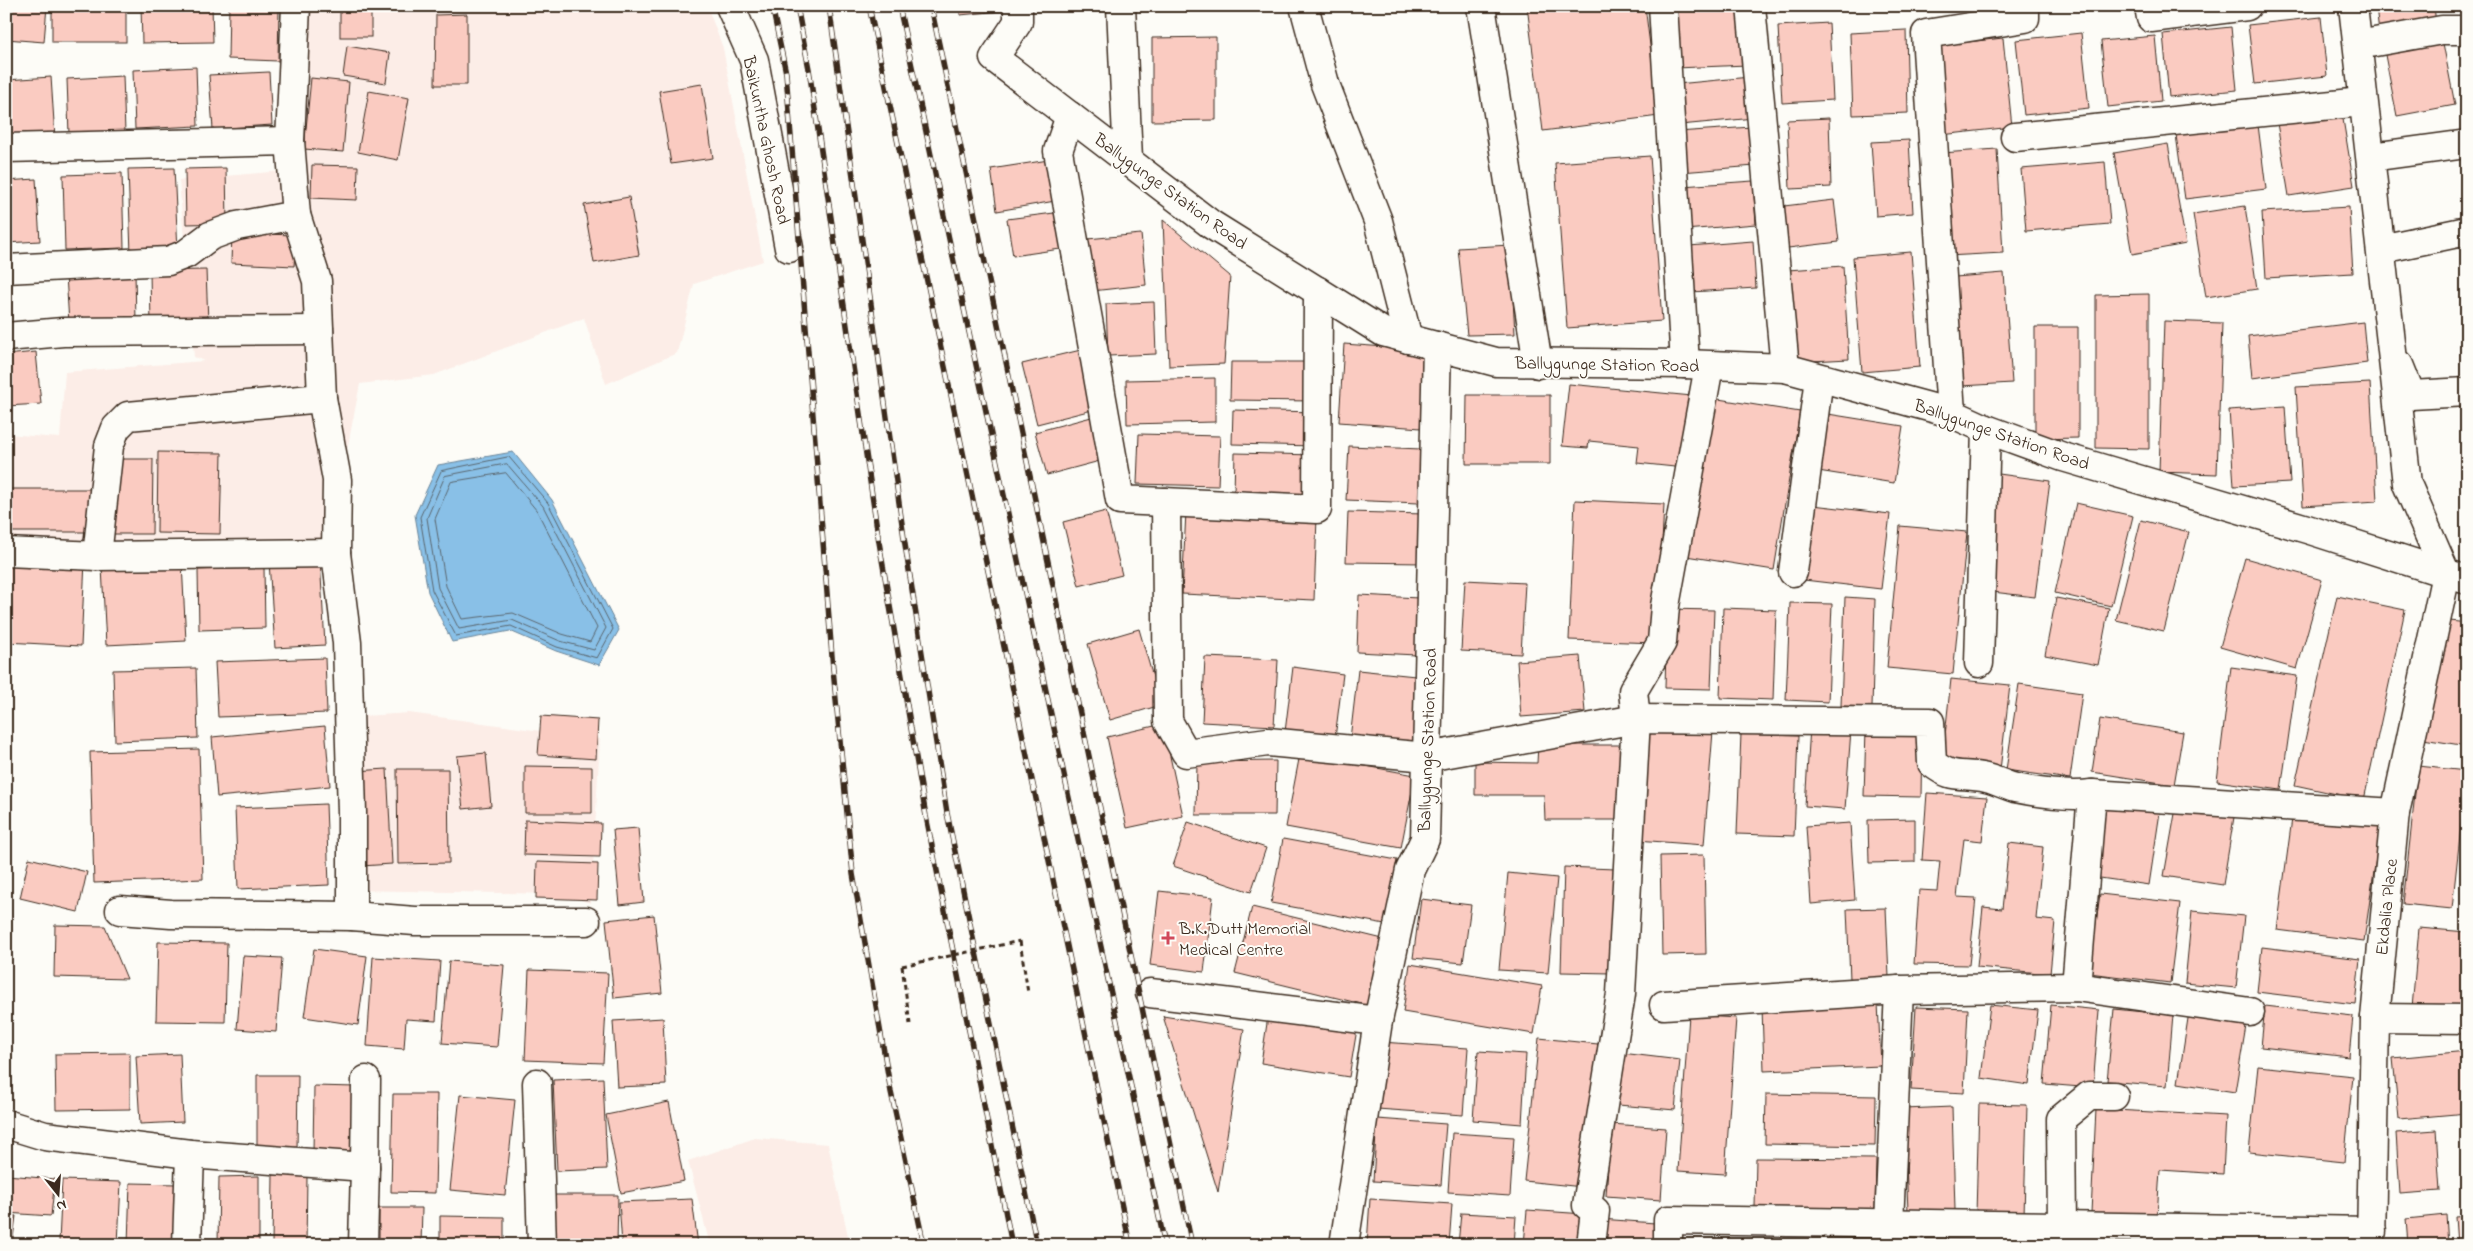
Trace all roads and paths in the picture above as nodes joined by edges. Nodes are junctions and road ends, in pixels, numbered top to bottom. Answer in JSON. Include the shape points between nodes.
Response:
{"nodes":[{"id":1,"x":296,"y":6,"type":"edge"},
{"id":2,"x":730,"y":6,"type":"edge"},
{"id":3,"x":1018,"y":6,"type":"edge"},
{"id":4,"x":1121,"y":6,"type":"edge"},
{"id":5,"x":1304,"y":6,"type":"edge"},
{"id":6,"x":1481,"y":6,"type":"edge"},
{"id":7,"x":1663,"y":6,"type":"edge"},
{"id":8,"x":1752,"y":6,"type":"edge"},
{"id":9,"x":2025,"y":6,"type":"edge"},
{"id":10,"x":2149,"y":6,"type":"edge"},
{"id":11,"x":2247,"y":6,"type":"edge"},
{"id":12,"x":2353,"y":6,"type":"edge"},
{"id":13,"x":2467,"y":30,"type":"edge"},
{"id":14,"x":2358,"y":45,"type":"junction"},
{"id":15,"x":2362,"y":102,"type":"junction"},
{"id":16,"x":1070,"y":116,"type":"junction"},
{"id":17,"x":2015,"y":137,"type":"dead end"},
{"id":18,"x":290,"y":141,"type":"junction"},
{"id":19,"x":2467,"y":144,"type":"edge"},
{"id":20,"x":6,"y":148,"type":"edge"},
{"id":21,"x":2370,"y":157,"type":"junction"},
{"id":22,"x":1128,"y":160,"type":"junction"},
{"id":23,"x":296,"y":215,"type":"junction"},
{"id":24,"x":2467,"y":231,"type":"edge"},
{"id":25,"x":789,"y":248,"type":"dead end"},
{"id":26,"x":2381,"y":249,"type":"junction"},
{"id":27,"x":6,"y":269,"type":"edge"},
{"id":28,"x":1318,"y":291,"type":"junction"},
{"id":29,"x":319,"y":330,"type":"junction"},
{"id":30,"x":6,"y":337,"type":"edge"},
{"id":31,"x":1408,"y":339,"type":"junction"},
{"id":32,"x":1437,"y":346,"type":"junction"},
{"id":33,"x":1538,"y":364,"type":"junction"},
{"id":34,"x":2394,"y":364,"type":"junction"},
{"id":35,"x":1697,"y":365,"type":"junction"},
{"id":36,"x":1785,"y":368,"type":"junction"},
{"id":37,"x":1819,"y":378,"type":"junction"},
{"id":38,"x":2467,"y":392,"type":"edge"},
{"id":39,"x":322,"y":398,"type":"junction"},
{"id":40,"x":1951,"y":413,"type":"junction"},
{"id":41,"x":1986,"y":429,"type":"junction"},
{"id":42,"x":1166,"y":502,"type":"junction"},
{"id":43,"x":6,"y":552,"type":"edge"},
{"id":44,"x":336,"y":554,"type":"junction"},
{"id":45,"x":97,"y":556,"type":"junction"},
{"id":46,"x":1793,"y":572,"type":"dead end"},
{"id":47,"x":2456,"y":577,"type":"edge"},
{"id":48,"x":1979,"y":663,"type":"dead end"},
{"id":49,"x":1636,"y":719,"type":"junction"},
{"id":50,"x":1427,"y":757,"type":"junction"},
{"id":51,"x":2092,"y":794,"type":"junction"},
{"id":52,"x":2395,"y":813,"type":"junction"},
{"id":53,"x":120,"y":910,"type":"dead end"},
{"id":54,"x":352,"y":916,"type":"junction"},
{"id":55,"x":586,"y":921,"type":"dead end"},
{"id":56,"x":2076,"y":987,"type":"junction"},
{"id":57,"x":1898,"y":990,"type":"junction"},
{"id":58,"x":1028,"y":993,"type":"dead end"},
{"id":59,"x":1150,"y":993,"type":"dead end"},
{"id":60,"x":1664,"y":1005,"type":"dead end"},
{"id":61,"x":2250,"y":1012,"type":"dead end"},
{"id":62,"x":2375,"y":1018,"type":"junction"},
{"id":63,"x":2467,"y":1019,"type":"edge"},
{"id":64,"x":1378,"y":1021,"type":"junction"},
{"id":65,"x":910,"y":1024,"type":"dead end"},
{"id":66,"x":366,"y":1080,"type":"dead end"},
{"id":67,"x":537,"y":1083,"type":"dead end"},
{"id":68,"x":2114,"y":1096,"type":"dead end"},
{"id":69,"x":6,"y":1124,"type":"edge"},
{"id":70,"x":190,"y":1154,"type":"junction"},
{"id":71,"x":365,"y":1166,"type":"junction"},
{"id":72,"x":1889,"y":1224,"type":"junction"},
{"id":73,"x":2062,"y":1228,"type":"junction"},
{"id":74,"x":2371,"y":1238,"type":"edge"},
{"id":75,"x":187,"y":1245,"type":"edge"},
{"id":76,"x":363,"y":1245,"type":"edge"},
{"id":77,"x":542,"y":1245,"type":"edge"},
{"id":78,"x":1344,"y":1245,"type":"edge"},
{"id":79,"x":1591,"y":1245,"type":"edge"},
{"id":80,"x":1668,"y":1245,"type":"edge"}],
"edges":[{"from":1,"to":18,"type":"street"},
{"from":2,"to":25,"type":"street","name":"Baikuntha Ghosh Road","via":[[754,60]]},
{"from":3,"to":16,"type":"street","name":"Ballygunge Station Road","via":[[1018,22],[994,58]]},
{"from":4,"to":22,"type":"street"},
{"from":5,"to":31,"type":"street","via":[[1325,84],[1378,221]]},
{"from":6,"to":33,"type":"street"},
{"from":7,"to":35,"type":"street"},
{"from":8,"to":36,"type":"street"},
{"from":9,"to":40,"type":"street","via":[[2025,18],[1926,34]]},
{"from":10,"to":11,"type":"street","via":[[2151,18]]},
{"from":12,"to":14,"type":"street"},
{"from":13,"to":14,"type":"street","via":[[2442,30]]},
{"from":14,"to":15,"type":"street"},
{"from":15,"to":17,"type":"street"},
{"from":15,"to":21,"type":"street"},
{"from":16,"to":22,"type":"street","name":"Ballygunge Station Road"},
{"from":16,"to":42,"type":"street","via":[[1058,151],[1120,500]]},
{"from":18,"to":20,"type":"street"},
{"from":18,"to":23,"type":"street"},
{"from":19,"to":21,"type":"street"},
{"from":21,"to":26,"type":"street"},
{"from":22,"to":28,"type":"street","name":"Ballygunge Station Road","via":[[1212,225]]},
{"from":23,"to":27,"type":"street","via":[[237,226],[210,236],[186,254],[168,261]]},
{"from":23,"to":29,"type":"street","via":[[316,281]]},
{"from":24,"to":26,"type":"street"},
{"from":26,"to":34,"type":"street"},
{"from":28,"to":31,"type":"street","name":"Ballygunge Station Road","via":[[1383,332]]},
{"from":28,"to":42,"type":"street","via":[[1317,509]]},
{"from":29,"to":30,"type":"street","via":[[63,332]]},
{"from":29,"to":39,"type":"street"},
{"from":31,"to":32,"type":"street","name":"Ballygunge Station Road"},
{"from":32,"to":33,"type":"street","name":"Ballygunge Station Road","via":[[1496,362]]},
{"from":32,"to":50,"type":"street","name":"Ballygunge Station Road"},
{"from":33,"to":35,"type":"street","name":"Ballygunge Station Road"},
{"from":34,"to":38,"type":"street","via":[[2399,363],[2411,396]]},
{"from":34,"to":47,"type":"street","via":[[2407,484]]},
{"from":35,"to":36,"type":"street","name":"Ballygunge Station Road"},
{"from":35,"to":49,"type":"street","via":[[1662,642],[1633,691]]},
{"from":36,"to":37,"type":"street","name":"Ballygunge Station Road"},
{"from":37,"to":40,"type":"street","name":"Ballygunge Station Road"},
{"from":37,"to":46,"type":"street"},
{"from":39,"to":44,"type":"street","via":[[337,480]]},
{"from":39,"to":45,"type":"street","via":[[128,416],[116,428],[109,446]]},
{"from":40,"to":41,"type":"street","name":"Ballygunge Station Road"},
{"from":41,"to":47,"type":"street","name":"Ballygunge Station Road","via":[[2062,457],[2298,526]]},
{"from":41,"to":48,"type":"street"},
{"from":42,"to":50,"type":"street","via":[[1168,721],[1186,753],[1268,742]]},
{"from":43,"to":45,"type":"street"},
{"from":44,"to":45,"type":"street"},
{"from":44,"to":54,"type":"street","via":[[348,643]]},
{"from":47,"to":52,"type":"street","name":"Ekdalia Place"},
{"from":49,"to":50,"type":"street"},
{"from":49,"to":51,"type":"street","via":[[1930,722],[1932,763],[1946,774],[1984,777],[2015,788],[2052,794]]},
{"from":49,"to":79,"type":"street","via":[[1621,994],[1587,1205],[1595,1211]]},
{"from":50,"to":64,"type":"street","name":"Ballygunge Station Road","via":[[1425,839],[1410,870]]},
{"from":51,"to":52,"type":"street"},
{"from":51,"to":56,"type":"street"},
{"from":52,"to":62,"type":"street","name":"Ekdalia Place"},
{"from":53,"to":54,"type":"street","via":[[170,914]]},
{"from":54,"to":55,"type":"street","via":[[415,921]]},
{"from":56,"to":57,"type":"street"},
{"from":56,"to":61,"type":"street"},
{"from":57,"to":60,"type":"street"},
{"from":57,"to":72,"type":"street"},
{"from":58,"to":65,"type":"path","bridge":true,"via":[[1020,941],[902,966]]},
{"from":59,"to":64,"type":"street"},
{"from":62,"to":63,"type":"street"},
{"from":62,"to":74,"type":"street","name":"Ekdalia Place"},
{"from":64,"to":78,"type":"street","name":"Ballygunge Station Road"},
{"from":66,"to":71,"type":"street"},
{"from":67,"to":77,"type":"street"},
{"from":68,"to":73,"type":"street","via":[[2089,1096],[2061,1118]]},
{"from":69,"to":70,"type":"street","via":[[45,1136]]},
{"from":70,"to":71,"type":"street"},
{"from":70,"to":75,"type":"street"},
{"from":71,"to":76,"type":"street"},
{"from":72,"to":73,"type":"street"},
{"from":72,"to":80,"type":"street","via":[[1668,1220]]},
{"from":73,"to":74,"type":"street"}]}
